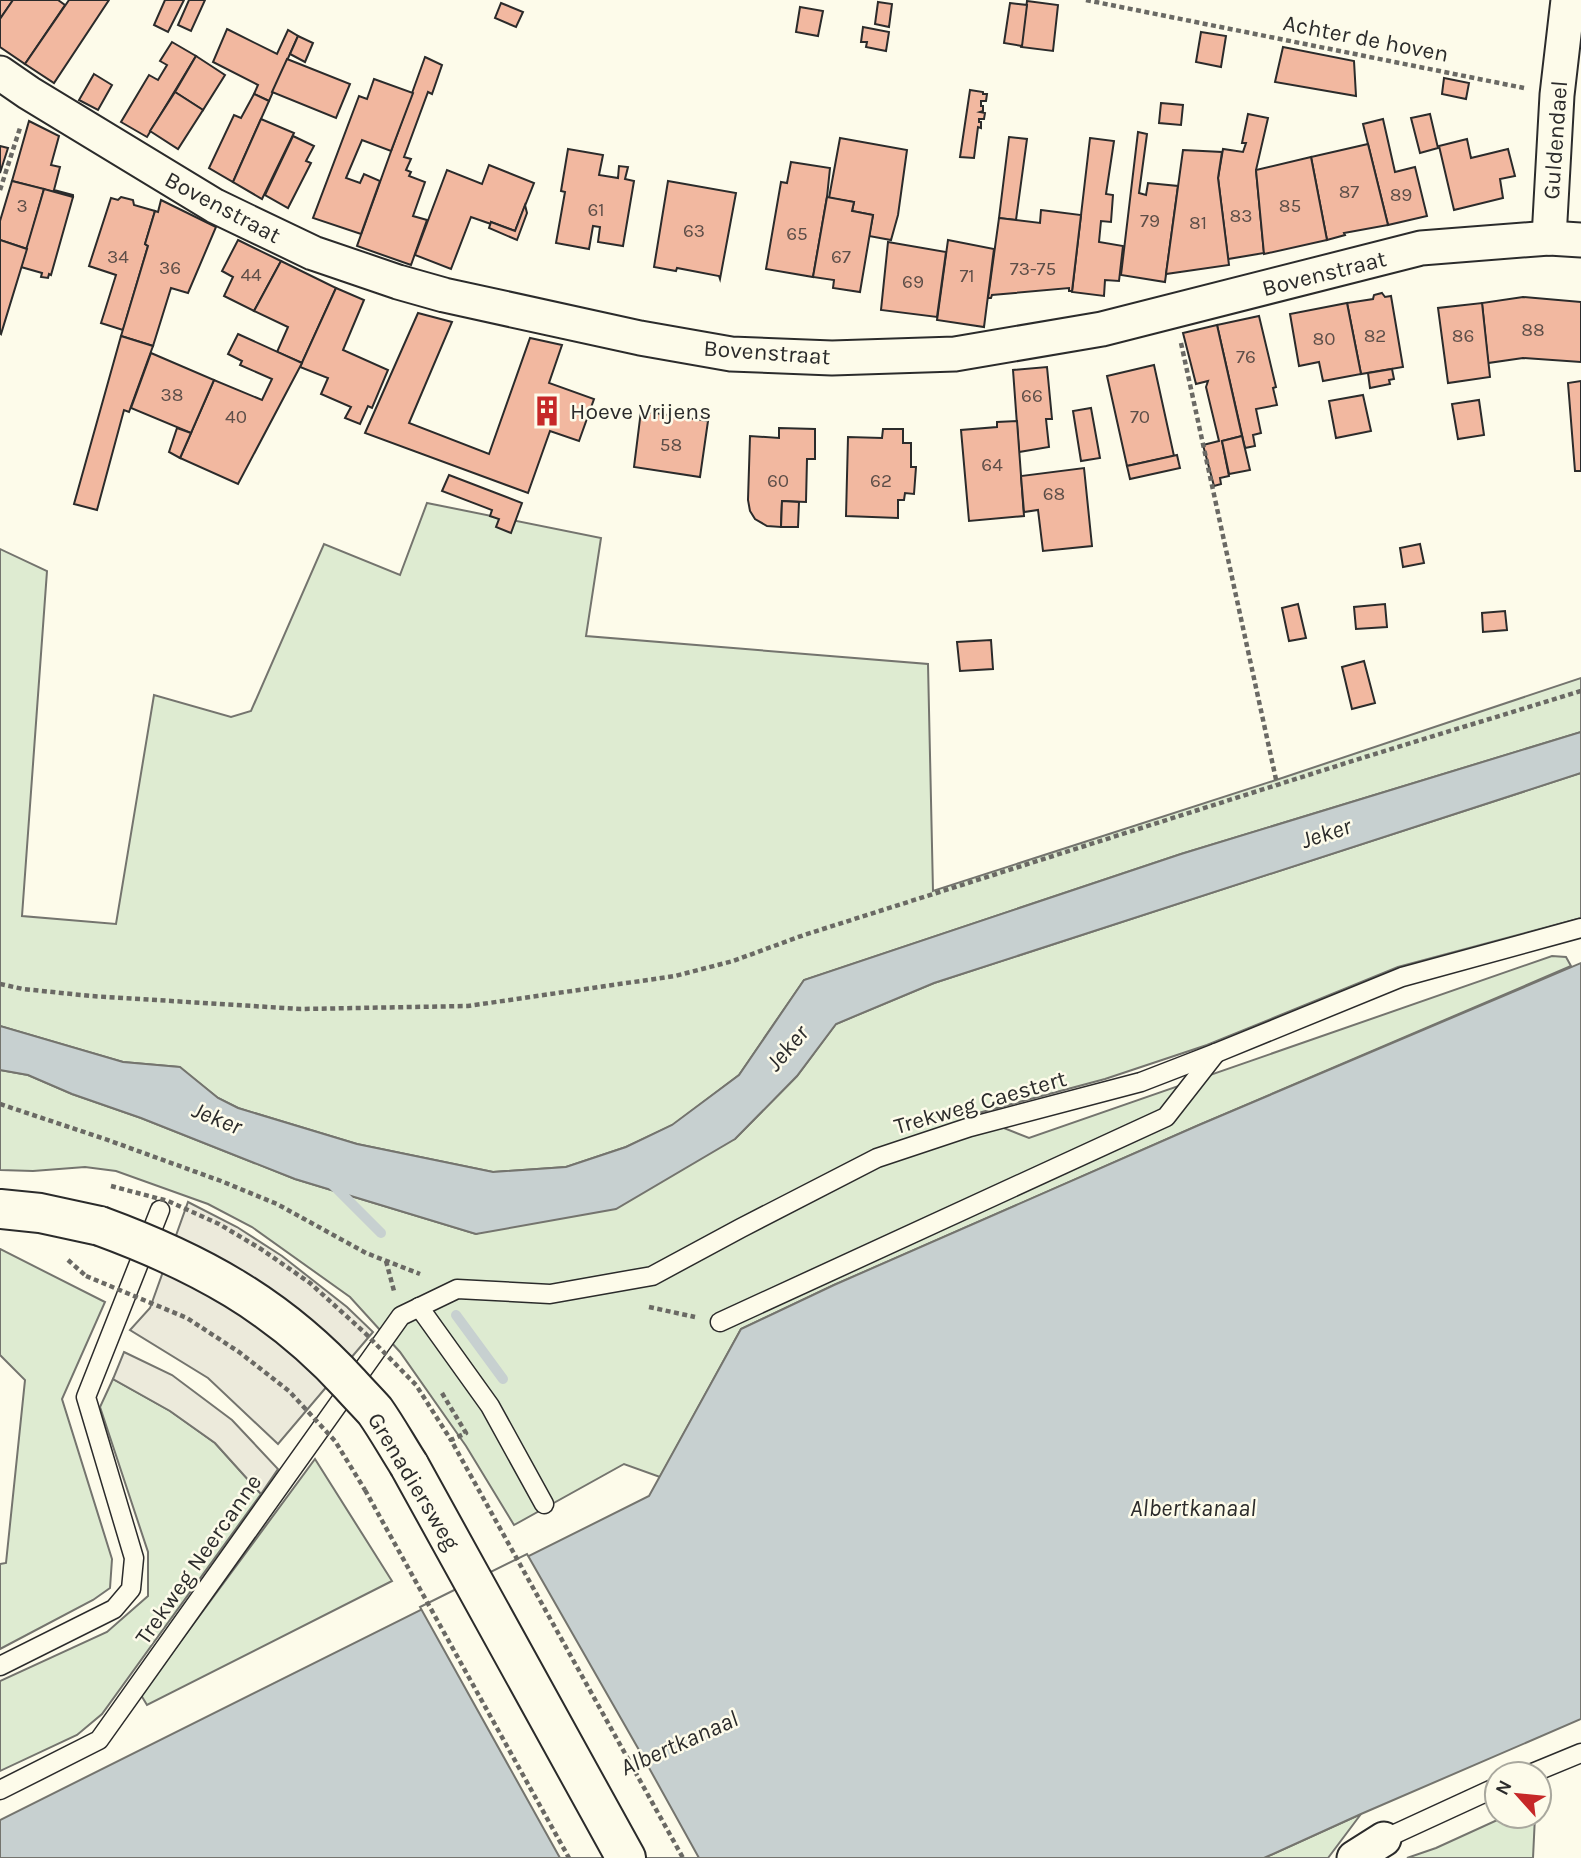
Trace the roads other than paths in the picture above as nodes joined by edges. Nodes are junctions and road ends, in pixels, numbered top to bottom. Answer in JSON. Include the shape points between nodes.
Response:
{"nodes":[{"id":1,"x":1568,"y":0,"type":"edge"},
{"id":2,"x":0,"y":73,"type":"edge"},
{"id":3,"x":1565,"y":239,"type":"edge"},
{"id":4,"x":1581,"y":928,"type":"edge"},
{"id":5,"x":1216,"y":1053,"type":"junction"},
{"id":6,"x":0,"y":1209,"type":"edge"},
{"id":7,"x":160,"y":1210,"type":"dead end"},
{"id":8,"x":419,"y":1307,"type":"junction"},
{"id":9,"x":401,"y":1316,"type":"joint"},
{"id":10,"x":720,"y":1322,"type":"dead end"},
{"id":11,"x":544,"y":1504,"type":"dead end"},
{"id":12,"x":0,"y":1666,"type":"edge"},
{"id":13,"x":1581,"y":1754,"type":"edge"},
{"id":14,"x":1553,"y":1765,"type":"edge"},
{"id":15,"x":0,"y":1790,"type":"edge"},
{"id":16,"x":1483,"y":1793,"type":"edge"},
{"id":17,"x":1384,"y":1839,"type":"joint"},
{"id":18,"x":626,"y":1858,"type":"edge"},
{"id":19,"x":1354,"y":1858,"type":"edge"}],
"edges":[{"from":1,"to":3,"type":"street","name":"Guldendael","via":[[1557,95]]},
{"from":2,"to":3,"type":"street","name":"Bovenstraat","via":[[215,206],[313,253],[444,295],[732,354],[832,358],[955,354],[1102,330],[1421,248]]},
{"from":4,"to":5,"type":"lane","name":"Trekweg Caestert","via":[[1402,977]]},
{"from":5,"to":8,"type":"lane","name":"Trekweg Caestert","via":[[1142,1082],[970,1127],[877,1158],[652,1276],[550,1294],[457,1289]]},
{"from":5,"to":10,"type":"lane","via":[[1166,1117]]},
{"from":6,"to":18,"type":"main road","name":"Grenadiersweg","bridge":true,"via":[[100,1226],[150,1245],[201,1269],[273,1313],[329,1361],[374,1411],[416,1478]]},
{"from":7,"to":12,"type":"lane","via":[[86,1397],[134,1558],[131,1589],[114,1609]]},
{"from":8,"to":9,"type":"lane","name":"Trekweg Caestert"},
{"from":8,"to":11,"type":"lane","via":[[490,1406]]},
{"from":9,"to":15,"type":"lane","name":"Trekweg Neercanne","via":[[99,1740]]},
{"from":13,"to":14,"type":"lane"},
{"from":16,"to":17,"type":"lane"},
{"from":17,"to":19,"type":"street"}]}
